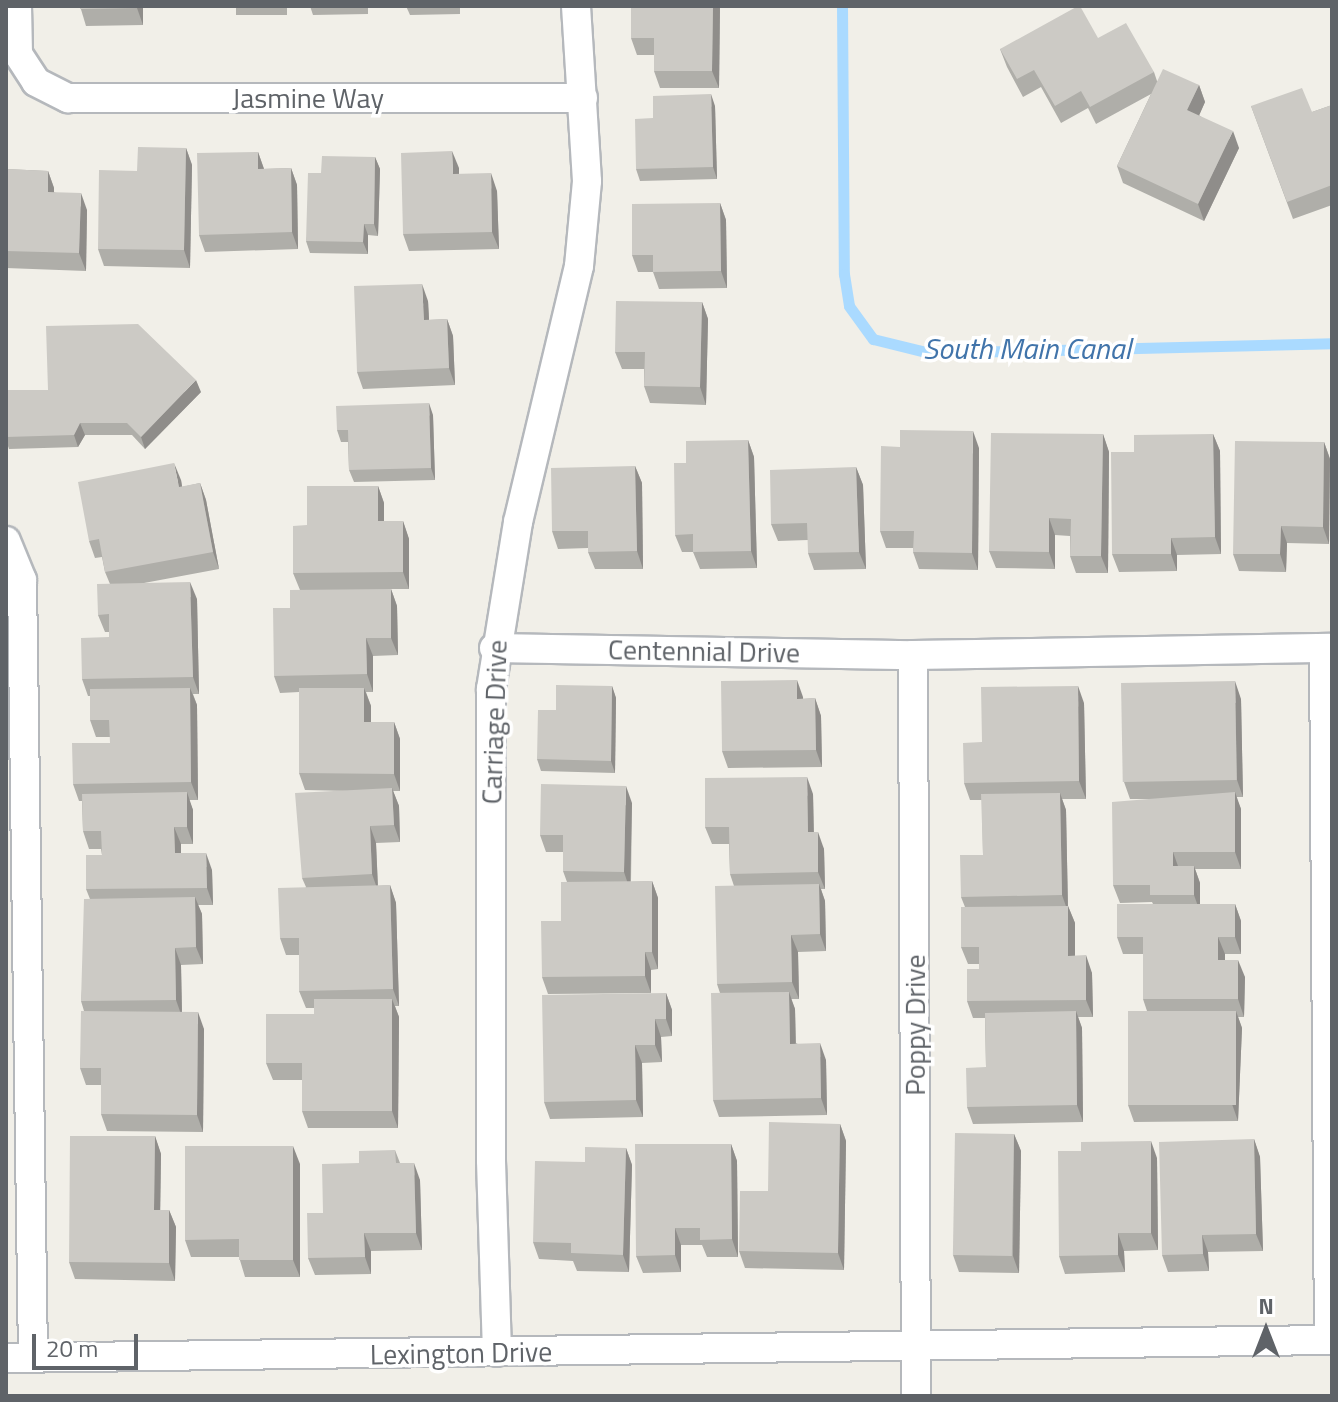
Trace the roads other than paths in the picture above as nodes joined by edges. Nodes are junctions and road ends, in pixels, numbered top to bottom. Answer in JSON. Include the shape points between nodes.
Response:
{"nodes":[{"id":1,"x":17,"y":6,"type":"edge"},
{"id":2,"x":576,"y":6,"type":"edge"},
{"id":3,"x":583,"y":98,"type":"junction"},
{"id":4,"x":6,"y":541,"type":"edge"},
{"id":5,"x":494,"y":648,"type":"junction"},
{"id":6,"x":1328,"y":648,"type":"edge"},
{"id":7,"x":913,"y":655,"type":"junction"},
{"id":8,"x":15,"y":958,"type":"edge"},
{"id":9,"x":1331,"y":1340,"type":"edge"},
{"id":10,"x":916,"y":1345,"type":"junction"},
{"id":11,"x":497,"y":1352,"type":"junction"},
{"id":12,"x":19,"y":1358,"type":"edge"},
{"id":13,"x":916,"y":1396,"type":"edge"}],
"edges":[{"from":1,"to":3,"type":"street","name":"Jasmine Way","via":[[18,54],[36,82],[68,98]]},
{"from":2,"to":3,"type":"street","name":"Carriage Drive"},
{"from":3,"to":5,"type":"street","name":"Carriage Drive","via":[[587,181],[579,266]]},
{"from":4,"to":8,"type":"street","via":[[22,580]]},
{"from":5,"to":7,"type":"street","name":"Centennial Drive"},
{"from":5,"to":11,"type":"street","name":"Carriage Drive","via":[[491,1160]]},
{"from":6,"to":7,"type":"street","name":"Centennial Drive"},
{"from":6,"to":9,"type":"street"},
{"from":7,"to":10,"type":"street","name":"Poppy Drive"},
{"from":8,"to":12,"type":"street"},
{"from":9,"to":10,"type":"street","name":"Lexington Drive"},
{"from":10,"to":11,"type":"street","name":"Lexington Drive"},
{"from":10,"to":13,"type":"street","name":"Poppy Drive"},
{"from":11,"to":12,"type":"street","name":"Lexington Drive"}]}
